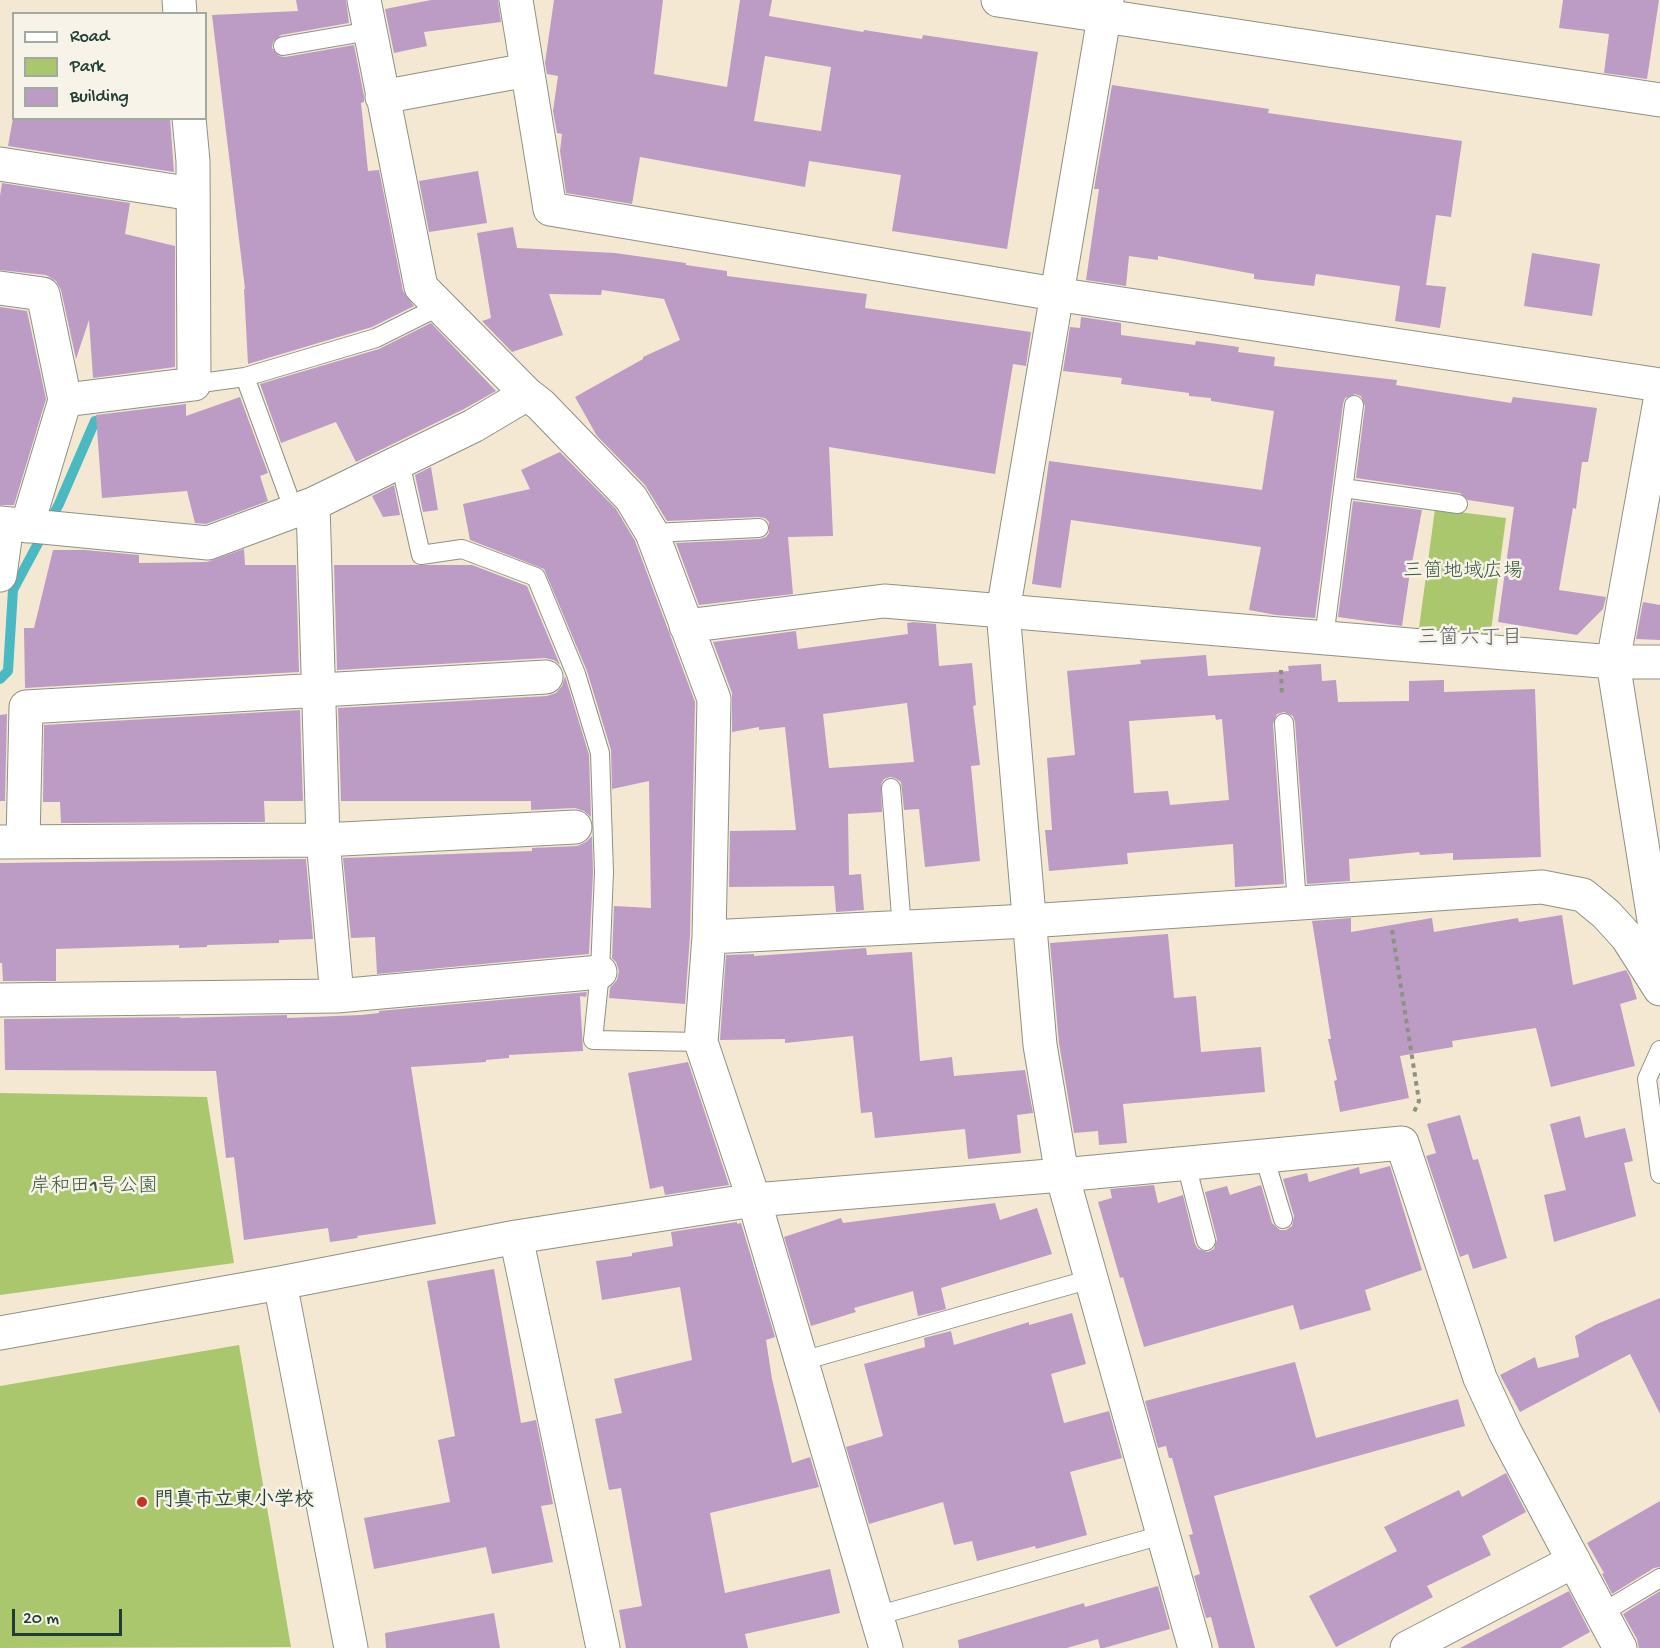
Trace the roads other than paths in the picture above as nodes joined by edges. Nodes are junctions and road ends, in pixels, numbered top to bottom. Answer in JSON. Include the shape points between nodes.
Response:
{"nodes":[{"id":1,"x":516,"y":0,"type":"edge"},
{"id":2,"x":998,"y":0,"type":"edge"},
{"id":3,"x":1106,"y":8,"type":"edge"},
{"id":4,"x":367,"y":16,"type":"edge"},
{"id":5,"x":283,"y":46,"type":"dead end"},
{"id":6,"x":527,"y":70,"type":"junction"},
{"id":7,"x":382,"y":97,"type":"junction"},
{"id":8,"x":1660,"y":100,"type":"edge"},
{"id":9,"x":189,"y":120,"type":"edge"},
{"id":10,"x":0,"y":164,"type":"edge"},
{"id":11,"x":193,"y":194,"type":"junction"},
{"id":12,"x":0,"y":288,"type":"edge"},
{"id":13,"x":1055,"y":294,"type":"junction"},
{"id":14,"x":440,"y":306,"type":"junction"},
{"id":15,"x":245,"y":377,"type":"junction"},
{"id":16,"x":194,"y":384,"type":"junction"},
{"id":17,"x":1660,"y":385,"type":"edge"},
{"id":18,"x":527,"y":394,"type":"junction"},
{"id":19,"x":65,"y":400,"type":"junction"},
{"id":20,"x":1660,"y":401,"type":"edge"},
{"id":21,"x":1353,"y":405,"type":"dead end"},
{"id":22,"x":400,"y":462,"type":"junction"},
{"id":23,"x":1344,"y":489,"type":"junction"},
{"id":24,"x":1458,"y":504,"type":"dead end"},
{"id":25,"x":304,"y":507,"type":"junction"},
{"id":26,"x":11,"y":524,"type":"edge"},
{"id":27,"x":759,"y":528,"type":"dead end"},
{"id":28,"x":652,"y":533,"type":"junction"},
{"id":29,"x":0,"y":575,"type":"edge"},
{"id":30,"x":1003,"y":610,"type":"junction"},
{"id":31,"x":686,"y":626,"type":"junction"},
{"id":32,"x":1324,"y":638,"type":"junction"},
{"id":33,"x":1613,"y":662,"type":"junction"},
{"id":34,"x":1660,"y":662,"type":"edge"},
{"id":35,"x":546,"y":677,"type":"dead end"},
{"id":36,"x":320,"y":689,"type":"junction"},
{"id":37,"x":1284,"y":723,"type":"road end"},
{"id":38,"x":891,"y":788,"type":"dead end"},
{"id":39,"x":575,"y":827,"type":"dead end"},
{"id":40,"x":323,"y":840,"type":"junction"},
{"id":41,"x":12,"y":842,"type":"edge"},
{"id":42,"x":1297,"y":904,"type":"junction"},
{"id":43,"x":1028,"y":921,"type":"junction"},
{"id":44,"x":902,"y":929,"type":"junction"},
{"id":45,"x":709,"y":937,"type":"junction"},
{"id":46,"x":1660,"y":958,"type":"edge"},
{"id":47,"x":600,"y":972,"type":"junction"},
{"id":48,"x":1660,"y":989,"type":"edge"},
{"id":49,"x":337,"y":996,"type":"junction"},
{"id":50,"x":0,"y":1000,"type":"edge"},
{"id":51,"x":701,"y":1042,"type":"junction"},
{"id":52,"x":1660,"y":1050,"type":"edge"},
{"id":53,"x":1264,"y":1156,"type":"junction"},
{"id":54,"x":1186,"y":1164,"type":"junction"},
{"id":55,"x":1660,"y":1174,"type":"edge"},
{"id":56,"x":1062,"y":1175,"type":"junction"},
{"id":57,"x":754,"y":1200,"type":"junction"},
{"id":58,"x":1283,"y":1219,"type":"dead end"},
{"id":59,"x":516,"y":1237,"type":"junction"},
{"id":60,"x":1206,"y":1241,"type":"dead end"},
{"id":61,"x":1091,"y":1279,"type":"junction"},
{"id":62,"x":280,"y":1283,"type":"junction"},
{"id":63,"x":0,"y":1333,"type":"edge"},
{"id":64,"x":801,"y":1360,"type":"junction"},
{"id":65,"x":1162,"y":1535,"type":"junction"},
{"id":66,"x":1574,"y":1561,"type":"junction"},
{"id":67,"x":1660,"y":1578,"type":"edge"},
{"id":68,"x":1602,"y":1612,"type":"junction"},
{"id":69,"x":876,"y":1616,"type":"junction"},
{"id":70,"x":351,"y":1648,"type":"edge"},
{"id":71,"x":603,"y":1648,"type":"edge"},
{"id":72,"x":886,"y":1648,"type":"edge"},
{"id":73,"x":1195,"y":1648,"type":"edge"},
{"id":74,"x":1407,"y":1648,"type":"edge"},
{"id":75,"x":1620,"y":1648,"type":"edge"}],
"edges":[{"from":1,"to":6,"type":"street"},
{"from":2,"to":3,"type":"street"},
{"from":3,"to":8,"type":"street"},
{"from":3,"to":13,"type":"street"},
{"from":4,"to":5,"type":"lane"},
{"from":4,"to":7,"type":"street"},
{"from":6,"to":7,"type":"street"},
{"from":6,"to":13,"type":"street","via":[[550,209]]},
{"from":7,"to":14,"type":"street","via":[[422,288]]},
{"from":9,"to":11,"type":"street"},
{"from":10,"to":11,"type":"street"},
{"from":11,"to":16,"type":"street"},
{"from":12,"to":19,"type":"street","via":[[44,294]]},
{"from":13,"to":17,"type":"street"},
{"from":13,"to":30,"type":"street"},
{"from":14,"to":15,"type":"lane","via":[[376,339]]},
{"from":14,"to":18,"type":"street"},
{"from":15,"to":16,"type":"lane"},
{"from":15,"to":25,"type":"lane"},
{"from":16,"to":19,"type":"street"},
{"from":18,"to":22,"type":"street"},
{"from":18,"to":28,"type":"street","via":[[631,498]]},
{"from":19,"to":26,"type":"street"},
{"from":20,"to":33,"type":"street"},
{"from":21,"to":23,"type":"lane"},
{"from":22,"to":25,"type":"street"},
{"from":22,"to":47,"type":"lane","via":[[421,555],[462,549],[536,577],[576,674],[600,753],[604,872]]},
{"from":23,"to":24,"type":"lane"},
{"from":23,"to":32,"type":"lane"},
{"from":25,"to":26,"type":"street","via":[[208,543]]},
{"from":25,"to":36,"type":"street"},
{"from":26,"to":29,"type":"street"},
{"from":27,"to":28,"type":"lane"},
{"from":28,"to":31,"type":"street"},
{"from":30,"to":31,"type":"street","via":[[884,602]]},
{"from":30,"to":32,"type":"street"},
{"from":30,"to":43,"type":"street"},
{"from":31,"to":45,"type":"street","via":[[714,699]]},
{"from":32,"to":33,"type":"street"},
{"from":33,"to":34,"type":"street"},
{"from":33,"to":46,"type":"street"},
{"from":35,"to":36,"type":"street"},
{"from":36,"to":40,"type":"street"},
{"from":36,"to":41,"type":"street","via":[[26,707]]},
{"from":37,"to":42,"type":"lane"},
{"from":38,"to":44,"type":"lane"},
{"from":39,"to":40,"type":"street"},
{"from":40,"to":41,"type":"street"},
{"from":40,"to":49,"type":"street"},
{"from":42,"to":43,"type":"street"},
{"from":42,"to":48,"type":"street","via":[[1542,887],[1583,895],[1627,937]]},
{"from":43,"to":44,"type":"street"},
{"from":43,"to":56,"type":"street","via":[[1040,1045]]},
{"from":44,"to":45,"type":"street"},
{"from":45,"to":51,"type":"street"},
{"from":47,"to":49,"type":"street"},
{"from":47,"to":51,"type":"lane","via":[[593,1040]]},
{"from":49,"to":50,"type":"street"},
{"from":51,"to":57,"type":"street"},
{"from":52,"to":55,"type":"lane","via":[[1647,1079]]},
{"from":53,"to":54,"type":"street"},
{"from":53,"to":58,"type":"lane"},
{"from":53,"to":66,"type":"street","via":[[1402,1143],[1480,1377]]},
{"from":54,"to":56,"type":"street"},
{"from":54,"to":60,"type":"lane"},
{"from":56,"to":57,"type":"street"},
{"from":56,"to":61,"type":"street"},
{"from":57,"to":59,"type":"street"},
{"from":57,"to":64,"type":"street"},
{"from":59,"to":62,"type":"street"},
{"from":59,"to":71,"type":"street"},
{"from":61,"to":64,"type":"lane"},
{"from":61,"to":65,"type":"street"},
{"from":62,"to":63,"type":"street"},
{"from":62,"to":70,"type":"street"},
{"from":64,"to":69,"type":"street"},
{"from":65,"to":69,"type":"lane"},
{"from":65,"to":73,"type":"street"},
{"from":66,"to":68,"type":"street"},
{"from":66,"to":74,"type":"street"},
{"from":67,"to":68,"type":"lane"},
{"from":68,"to":75,"type":"street"},
{"from":69,"to":72,"type":"street"}]}
